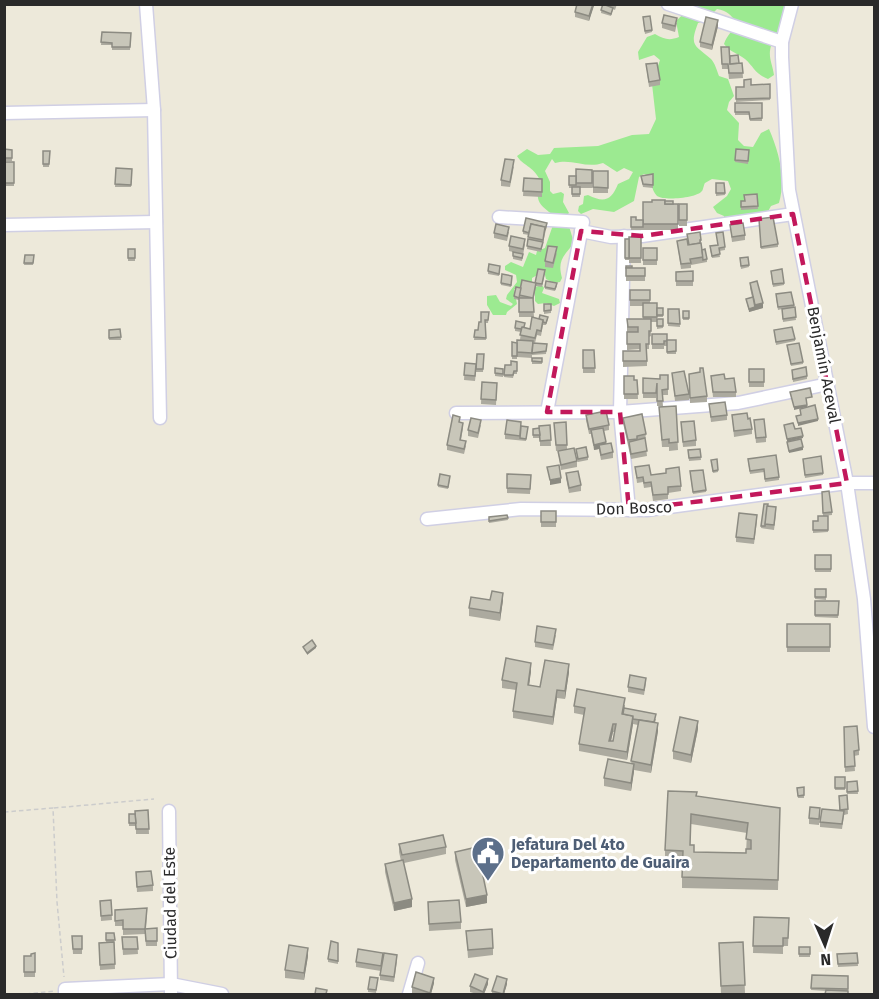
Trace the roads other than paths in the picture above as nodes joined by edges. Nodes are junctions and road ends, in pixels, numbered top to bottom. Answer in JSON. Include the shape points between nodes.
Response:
{"nodes":[{"id":1,"x":146,"y":4,"type":"edge"},
{"id":2,"x":668,"y":4,"type":"edge"},
{"id":3,"x":792,"y":4,"type":"edge"},
{"id":4,"x":782,"y":42,"type":"junction"},
{"id":5,"x":154,"y":110,"type":"junction"},
{"id":6,"x":4,"y":113,"type":"edge"},
{"id":7,"x":794,"y":214,"type":"junction"},
{"id":8,"x":499,"y":217,"type":"dead end"},
{"id":9,"x":156,"y":222,"type":"junction"},
{"id":10,"x":4,"y":225,"type":"edge"},
{"id":11,"x":581,"y":231,"type":"junction"},
{"id":12,"x":624,"y":236,"type":"junction"},
{"id":13,"x":828,"y":384,"type":"junction"},
{"id":14,"x":547,"y":412,"type":"junction"},
{"id":15,"x":620,"y":412,"type":"junction"},
{"id":16,"x":456,"y":413,"type":"edge"},
{"id":17,"x":159,"y":418,"type":"dead end"},
{"id":18,"x":847,"y":483,"type":"junction"},
{"id":19,"x":874,"y":483,"type":"edge"},
{"id":20,"x":629,"y":510,"type":"junction"},
{"id":21,"x":428,"y":519,"type":"dead end"},
{"id":22,"x":869,"y":599,"type":"edge"},
{"id":23,"x":874,"y":728,"type":"edge"},
{"id":24,"x":169,"y":811,"type":"dead end"},
{"id":25,"x":418,"y":963,"type":"dead end"},
{"id":26,"x":171,"y":989,"type":"edge"},
{"id":27,"x":65,"y":992,"type":"edge"},
{"id":28,"x":222,"y":994,"type":"edge"},
{"id":29,"x":409,"y":994,"type":"edge"}],
"edges":[{"from":1,"to":5,"type":"street"},
{"from":2,"to":4,"type":"street"},
{"from":3,"to":4,"type":"street","name":"Benjamín Aceval"},
{"from":4,"to":7,"type":"street","name":"Benjamín Aceval","via":[[789,190]]},
{"from":5,"to":6,"type":"street"},
{"from":5,"to":9,"type":"street"},
{"from":7,"to":12,"type":"street"},
{"from":7,"to":13,"type":"street","name":"Benjamín Aceval"},
{"from":8,"to":11,"type":"street","via":[[583,222]]},
{"from":9,"to":10,"type":"street"},
{"from":9,"to":17,"type":"street"},
{"from":11,"to":12,"type":"street"},
{"from":11,"to":14,"type":"street"},
{"from":12,"to":15,"type":"street"},
{"from":13,"to":15,"type":"street","via":[[738,403]]},
{"from":13,"to":18,"type":"street","name":"Benjamín Aceval"},
{"from":14,"to":15,"type":"street"},
{"from":14,"to":16,"type":"street"},
{"from":15,"to":20,"type":"street"},
{"from":18,"to":19,"type":"street","name":"Don Bosco"},
{"from":18,"to":20,"type":"street","name":"Don Bosco"},
{"from":18,"to":22,"type":"street","name":"Benjamín Aceval"},
{"from":20,"to":21,"type":"street","name":"Don Bosco","via":[[521,509]]},
{"from":22,"to":23,"type":"street","name":"Benjamín Aceval"},
{"from":24,"to":26,"type":"street","name":"Ciudad del Este"},
{"from":25,"to":29,"type":"street"},
{"from":26,"to":27,"type":"street"},
{"from":26,"to":28,"type":"street"}]}
